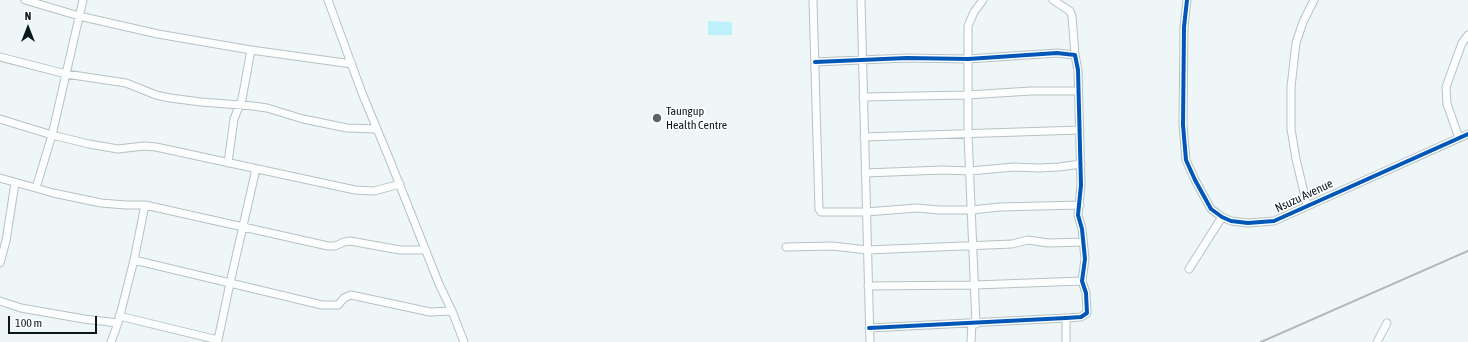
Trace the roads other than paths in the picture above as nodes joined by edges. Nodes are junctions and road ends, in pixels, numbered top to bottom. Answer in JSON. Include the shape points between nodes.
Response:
{"nodes":[{"id":1,"x":25,"y":0,"type":"edge"},
{"id":2,"x":83,"y":0,"type":"edge"},
{"id":3,"x":328,"y":0,"type":"edge"},
{"id":4,"x":813,"y":0,"type":"edge"},
{"id":5,"x":861,"y":0,"type":"edge"},
{"id":6,"x":983,"y":0,"type":"edge"},
{"id":7,"x":1053,"y":0,"type":"edge"},
{"id":8,"x":1187,"y":0,"type":"edge"},
{"id":9,"x":1314,"y":0,"type":"edge"},
{"id":10,"x":79,"y":16,"type":"junction"},
{"id":11,"x":1468,"y":35,"type":"edge"},
{"id":12,"x":252,"y":50,"type":"junction"},
{"id":13,"x":1075,"y":55,"type":"junction"},
{"id":14,"x":0,"y":57,"type":"edge"},
{"id":15,"x":968,"y":59,"type":"junction"},
{"id":16,"x":862,"y":60,"type":"junction"},
{"id":17,"x":815,"y":62,"type":"junction"},
{"id":18,"x":352,"y":64,"type":"junction"},
{"id":19,"x":66,"y":74,"type":"junction"},
{"id":20,"x":1078,"y":91,"type":"junction"},
{"id":21,"x":968,"y":95,"type":"junction"},
{"id":22,"x":863,"y":97,"type":"junction"},
{"id":23,"x":239,"y":105,"type":"junction"},
{"id":24,"x":0,"y":119,"type":"edge"},
{"id":25,"x":376,"y":129,"type":"junction"},
{"id":26,"x":1080,"y":130,"type":"junction"},
{"id":27,"x":968,"y":134,"type":"junction"},
{"id":28,"x":1468,"y":134,"type":"edge"},
{"id":29,"x":52,"y":135,"type":"junction"},
{"id":30,"x":864,"y":137,"type":"junction"},
{"id":31,"x":1459,"y":138,"type":"junction"},
{"id":32,"x":228,"y":163,"type":"junction"},
{"id":33,"x":1081,"y":164,"type":"junction"},
{"id":34,"x":256,"y":169,"type":"junction"},
{"id":35,"x":970,"y":171,"type":"junction"},
{"id":36,"x":865,"y":173,"type":"junction"},
{"id":37,"x":0,"y":178,"type":"edge"},
{"id":38,"x":15,"y":183,"type":"junction"},
{"id":39,"x":400,"y":184,"type":"junction"},
{"id":40,"x":36,"y":188,"type":"junction"},
{"id":41,"x":145,"y":205,"type":"junction"},
{"id":42,"x":1080,"y":205,"type":"junction"},
{"id":43,"x":1307,"y":205,"type":"junction"},
{"id":44,"x":972,"y":210,"type":"junction"},
{"id":45,"x":866,"y":212,"type":"junction"},
{"id":46,"x":1222,"y":217,"type":"junction"},
{"id":47,"x":243,"y":226,"type":"junction"},
{"id":48,"x":1083,"y":242,"type":"junction"},
{"id":49,"x":974,"y":246,"type":"junction"},
{"id":50,"x":786,"y":247,"type":"dead end"},
{"id":51,"x":426,"y":250,"type":"junction"},
{"id":52,"x":867,"y":250,"type":"junction"},
{"id":53,"x":134,"y":260,"type":"junction"},
{"id":54,"x":0,"y":263,"type":"edge"},
{"id":55,"x":1189,"y":269,"type":"dead end"},
{"id":56,"x":1082,"y":281,"type":"junction"},
{"id":57,"x":230,"y":283,"type":"junction"},
{"id":58,"x":975,"y":285,"type":"junction"},
{"id":59,"x":868,"y":286,"type":"junction"},
{"id":60,"x":0,"y":301,"type":"edge"},
{"id":61,"x":452,"y":311,"type":"junction"},
{"id":62,"x":1066,"y":318,"type":"junction"},
{"id":63,"x":118,"y":320,"type":"junction"},
{"id":64,"x":1387,"y":323,"type":"dead end"},
{"id":65,"x":974,"y":324,"type":"junction"},
{"id":66,"x":869,"y":328,"type":"junction"},
{"id":67,"x":111,"y":342,"type":"edge"},
{"id":68,"x":464,"y":342,"type":"edge"},
{"id":69,"x":870,"y":342,"type":"edge"},
{"id":70,"x":971,"y":342,"type":"edge"},
{"id":71,"x":1066,"y":342,"type":"edge"},
{"id":72,"x":1377,"y":342,"type":"edge"}],
"edges":[{"from":1,"to":10,"type":"street"},
{"from":2,"to":10,"type":"street"},
{"from":3,"to":18,"type":"street"},
{"from":4,"to":17,"type":"street"},
{"from":5,"to":16,"type":"street"},
{"from":6,"to":15,"type":"street","via":[[968,26]]},
{"from":7,"to":13,"type":"street","via":[[1070,11]]},
{"from":8,"to":46,"type":"street","name":"Nsuzu Avenue","via":[[1183,94],[1186,160],[1211,209]]},
{"from":9,"to":43,"type":"street","via":[[1302,22],[1296,43],[1291,87],[1291,129]]},
{"from":10,"to":12,"type":"street","via":[[158,34]]},
{"from":10,"to":19,"type":"street"},
{"from":11,"to":31,"type":"street","via":[[1462,43],[1446,87],[1447,104]]},
{"from":12,"to":18,"type":"street"},
{"from":12,"to":23,"type":"street"},
{"from":13,"to":15,"type":"street","via":[[1057,53]]},
{"from":13,"to":20,"type":"street"},
{"from":14,"to":19,"type":"street"},
{"from":15,"to":16,"type":"street"},
{"from":15,"to":21,"type":"street"},
{"from":16,"to":17,"type":"street"},
{"from":16,"to":22,"type":"street"},
{"from":17,"to":45,"type":"street","via":[[819,209],[821,212]]},
{"from":18,"to":25,"type":"street"},
{"from":19,"to":23,"type":"street","via":[[126,83],[170,98]]},
{"from":19,"to":29,"type":"street"},
{"from":20,"to":21,"type":"street"},
{"from":20,"to":26,"type":"street"},
{"from":21,"to":22,"type":"street"},
{"from":21,"to":27,"type":"street"},
{"from":22,"to":30,"type":"street"},
{"from":23,"to":25,"type":"street","via":[[267,108],[347,128]]},
{"from":23,"to":32,"type":"street","via":[[234,119]]},
{"from":24,"to":29,"type":"street"},
{"from":25,"to":39,"type":"street"},
{"from":26,"to":27,"type":"street"},
{"from":26,"to":33,"type":"street"},
{"from":27,"to":30,"type":"street"},
{"from":27,"to":35,"type":"street"},
{"from":28,"to":31,"type":"street","name":"Nsuzu Avenue"},
{"from":29,"to":32,"type":"street","via":[[118,149],[156,147]]},
{"from":29,"to":40,"type":"street"},
{"from":30,"to":36,"type":"street"},
{"from":31,"to":43,"type":"street","name":"Nsuzu Avenue"},
{"from":32,"to":34,"type":"street"},
{"from":33,"to":35,"type":"street"},
{"from":33,"to":42,"type":"street"},
{"from":34,"to":39,"type":"street","via":[[355,190],[374,191]]},
{"from":34,"to":47,"type":"street"},
{"from":35,"to":36,"type":"street"},
{"from":35,"to":44,"type":"street"},
{"from":36,"to":45,"type":"street"},
{"from":37,"to":38,"type":"street"},
{"from":38,"to":40,"type":"street"},
{"from":38,"to":54,"type":"street"},
{"from":39,"to":51,"type":"street"},
{"from":40,"to":41,"type":"street","via":[[101,203]]},
{"from":41,"to":47,"type":"street"},
{"from":41,"to":53,"type":"street"},
{"from":42,"to":44,"type":"street"},
{"from":42,"to":48,"type":"street","via":[[1078,215]]},
{"from":43,"to":46,"type":"street","name":"Nsuzu Avenue","via":[[1274,221],[1248,223]]},
{"from":44,"to":45,"type":"street","via":[[916,208]]},
{"from":44,"to":49,"type":"street"},
{"from":45,"to":52,"type":"street"},
{"from":46,"to":55,"type":"street"},
{"from":47,"to":51,"type":"street","via":[[328,246],[350,241],[400,250]]},
{"from":47,"to":57,"type":"street"},
{"from":48,"to":49,"type":"street","via":[[1048,243],[1028,240],[1012,244]]},
{"from":48,"to":56,"type":"street"},
{"from":49,"to":52,"type":"street"},
{"from":49,"to":58,"type":"street"},
{"from":50,"to":52,"type":"street","via":[[840,246]]},
{"from":51,"to":61,"type":"street"},
{"from":52,"to":59,"type":"street"},
{"from":53,"to":57,"type":"street"},
{"from":53,"to":63,"type":"street"},
{"from":56,"to":58,"type":"street"},
{"from":56,"to":62,"type":"street","via":[[1086,293],[1087,313],[1081,317]]},
{"from":57,"to":61,"type":"street","via":[[322,305],[338,305],[344,298],[352,295],[430,312]]},
{"from":57,"to":63,"type":"street","via":[[218,340]]},
{"from":58,"to":59,"type":"street"},
{"from":58,"to":65,"type":"street"},
{"from":59,"to":66,"type":"street"},
{"from":60,"to":63,"type":"street","via":[[21,308],[84,319]]},
{"from":61,"to":68,"type":"street"},
{"from":62,"to":65,"type":"street"},
{"from":62,"to":71,"type":"street"},
{"from":63,"to":67,"type":"street"},
{"from":64,"to":72,"type":"street"},
{"from":65,"to":66,"type":"street"},
{"from":65,"to":70,"type":"street"},
{"from":66,"to":69,"type":"street"}]}
